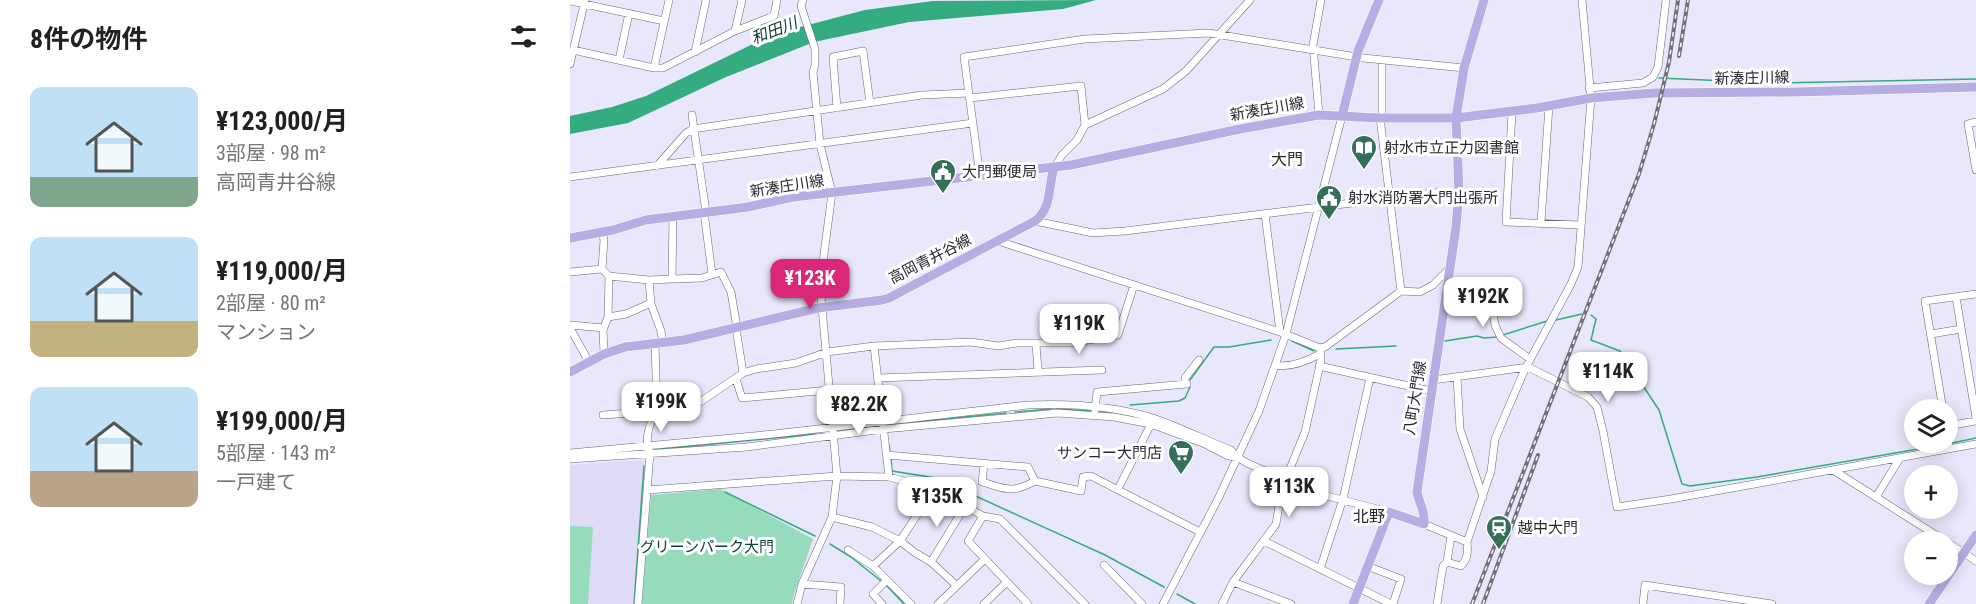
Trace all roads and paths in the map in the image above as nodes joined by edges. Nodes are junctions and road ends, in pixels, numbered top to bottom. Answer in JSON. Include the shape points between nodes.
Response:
{"nodes":[{"id":1,"x":618,"y":0,"type":"edge"},
{"id":2,"x":669,"y":0,"type":"edge"},
{"id":3,"x":706,"y":0,"type":"edge"},
{"id":4,"x":742,"y":0,"type":"edge"},
{"id":5,"x":777,"y":0,"type":"edge"},
{"id":6,"x":803,"y":0,"type":"edge"},
{"id":7,"x":1250,"y":0,"type":"edge"},
{"id":8,"x":1321,"y":0,"type":"edge"},
{"id":9,"x":1378,"y":0,"type":"edge"},
{"id":10,"x":1484,"y":0,"type":"edge"},
{"id":11,"x":1582,"y":0,"type":"edge"},
{"id":12,"x":1666,"y":0,"type":"edge"},
{"id":13,"x":570,"y":1,"type":"edge"},
{"id":14,"x":584,"y":2,"type":"edge"},
{"id":15,"x":616,"y":9,"type":"junction"},
{"id":16,"x":629,"y":13,"type":"junction"},
{"id":17,"x":664,"y":21,"type":"junction"},
{"id":18,"x":735,"y":31,"type":"junction"},
{"id":19,"x":1220,"y":34,"type":"junction"},
{"id":20,"x":573,"y":50,"type":"junction"},
{"id":21,"x":1313,"y":50,"type":"junction"},
{"id":22,"x":695,"y":52,"type":"junction"},
{"id":23,"x":1357,"y":55,"type":"junction"},
{"id":24,"x":619,"y":60,"type":"junction"},
{"id":25,"x":1382,"y":60,"type":"junction"},
{"id":26,"x":570,"y":62,"type":"edge"},
{"id":27,"x":654,"y":68,"type":"junction"},
{"id":28,"x":1464,"y":68,"type":"junction"},
{"id":29,"x":1976,"y":87,"type":"edge"},
{"id":30,"x":1589,"y":88,"type":"junction"},
{"id":31,"x":969,"y":95,"type":"junction"},
{"id":32,"x":1591,"y":98,"type":"junction"},
{"id":33,"x":870,"y":103,"type":"junction"},
{"id":34,"x":1549,"y":106,"type":"junction"},
{"id":35,"x":837,"y":108,"type":"junction"},
{"id":36,"x":817,"y":111,"type":"junction"},
{"id":37,"x":1512,"y":111,"type":"junction"},
{"id":38,"x":692,"y":115,"type":"dead end"},
{"id":39,"x":1319,"y":115,"type":"junction"},
{"id":40,"x":1342,"y":116,"type":"junction"},
{"id":41,"x":1381,"y":118,"type":"junction"},
{"id":42,"x":1456,"y":118,"type":"junction"},
{"id":43,"x":973,"y":123,"type":"junction"},
{"id":44,"x":1976,"y":123,"type":"edge"},
{"id":45,"x":1085,"y":125,"type":"junction"},
{"id":46,"x":694,"y":128,"type":"junction"},
{"id":47,"x":820,"y":144,"type":"junction"},
{"id":48,"x":699,"y":160,"type":"junction"},
{"id":49,"x":657,"y":166,"type":"junction"},
{"id":50,"x":1054,"y":168,"type":"junction"},
{"id":51,"x":1976,"y":170,"type":"edge"},
{"id":52,"x":980,"y":176,"type":"junction"},
{"id":53,"x":570,"y":177,"type":"edge"},
{"id":54,"x":1459,"y":192,"type":"junction"},
{"id":55,"x":832,"y":194,"type":"junction"},
{"id":56,"x":1389,"y":199,"type":"junction"},
{"id":57,"x":1317,"y":208,"type":"junction"},
{"id":58,"x":705,"y":212,"type":"junction"},
{"id":59,"x":1265,"y":214,"type":"junction"},
{"id":60,"x":673,"y":216,"type":"junction"},
{"id":61,"x":1035,"y":221,"type":"junction"},
{"id":62,"x":1541,"y":222,"type":"junction"},
{"id":63,"x":1581,"y":225,"type":"junction"},
{"id":64,"x":602,"y":232,"type":"junction"},
{"id":65,"x":570,"y":238,"type":"edge"},
{"id":66,"x":998,"y":241,"type":"junction"},
{"id":67,"x":1449,"y":268,"type":"junction"},
{"id":68,"x":602,"y":269,"type":"junction"},
{"id":69,"x":570,"y":272,"type":"edge"},
{"id":70,"x":712,"y":274,"type":"junction"},
{"id":71,"x":609,"y":276,"type":"junction"},
{"id":72,"x":672,"y":279,"type":"junction"},
{"id":73,"x":649,"y":280,"type":"junction"},
{"id":74,"x":1447,"y":284,"type":"junction"},
{"id":75,"x":1134,"y":285,"type":"junction"},
{"id":76,"x":1401,"y":291,"type":"junction"},
{"id":77,"x":1976,"y":294,"type":"edge"},
{"id":78,"x":1956,"y":297,"type":"junction"},
{"id":79,"x":651,"y":303,"type":"junction"},
{"id":80,"x":822,"y":307,"type":"junction"},
{"id":81,"x":608,"y":317,"type":"junction"},
{"id":82,"x":570,"y":327,"type":"edge"},
{"id":83,"x":604,"y":328,"type":"junction"},
{"id":84,"x":737,"y":328,"type":"junction"},
{"id":85,"x":1961,"y":329,"type":"junction"},
{"id":86,"x":1283,"y":332,"type":"junction"},
{"id":87,"x":1931,"y":334,"type":"junction"},
{"id":88,"x":659,"y":343,"type":"junction"},
{"id":89,"x":1036,"y":344,"type":"junction"},
{"id":90,"x":874,"y":346,"type":"junction"},
{"id":91,"x":1320,"y":351,"type":"junction"},
{"id":92,"x":826,"y":352,"type":"junction"},
{"id":93,"x":604,"y":354,"type":"junction"},
{"id":94,"x":1530,"y":359,"type":"junction"},
{"id":95,"x":1199,"y":360,"type":"dead end"},
{"id":96,"x":588,"y":362,"type":"junction"},
{"id":97,"x":1276,"y":365,"type":"junction"},
{"id":98,"x":1319,"y":366,"type":"junction"},
{"id":99,"x":1525,"y":369,"type":"junction"},
{"id":100,"x":1102,"y":370,"type":"dead end"},
{"id":101,"x":1038,"y":371,"type":"junction"},
{"id":102,"x":570,"y":372,"type":"edge"},
{"id":103,"x":743,"y":373,"type":"junction"},
{"id":104,"x":1457,"y":377,"type":"junction"},
{"id":105,"x":878,"y":378,"type":"junction"},
{"id":106,"x":1370,"y":378,"type":"junction"},
{"id":107,"x":736,"y":379,"type":"junction"},
{"id":108,"x":1433,"y":380,"type":"junction"},
{"id":109,"x":829,"y":390,"type":"junction"},
{"id":110,"x":1431,"y":391,"type":"junction"},
{"id":111,"x":1941,"y":399,"type":"edge"},
{"id":112,"x":657,"y":411,"type":"junction"},
{"id":113,"x":1095,"y":411,"type":"junction"},
{"id":114,"x":603,"y":415,"type":"dead end"},
{"id":115,"x":1976,"y":419,"type":"edge"},
{"id":116,"x":1152,"y":422,"type":"junction"},
{"id":117,"x":1958,"y":423,"type":"edge"},
{"id":118,"x":883,"y":425,"type":"junction"},
{"id":119,"x":832,"y":426,"type":"junction"},
{"id":120,"x":833,"y":435,"type":"junction"},
{"id":121,"x":1976,"y":444,"type":"edge"},
{"id":122,"x":1958,"y":447,"type":"edge"},
{"id":123,"x":648,"y":449,"type":"junction"},
{"id":124,"x":570,"y":453,"type":"edge"},
{"id":125,"x":1927,"y":453,"type":"edge"},
{"id":126,"x":887,"y":455,"type":"junction"},
{"id":127,"x":1237,"y":457,"type":"junction"},
{"id":128,"x":1900,"y":458,"type":"junction"},
{"id":129,"x":570,"y":459,"type":"edge"},
{"id":130,"x":984,"y":464,"type":"junction"},
{"id":131,"x":1833,"y":470,"type":"junction"},
{"id":132,"x":837,"y":476,"type":"junction"},
{"id":133,"x":889,"y":477,"type":"junction"},
{"id":134,"x":1285,"y":480,"type":"junction"},
{"id":135,"x":1035,"y":481,"type":"junction"},
{"id":136,"x":933,"y":489,"type":"junction"},
{"id":137,"x":1118,"y":489,"type":"junction"},
{"id":138,"x":647,"y":490,"type":"junction"},
{"id":139,"x":1876,"y":497,"type":"junction"},
{"id":140,"x":1484,"y":498,"type":"junction"},
{"id":141,"x":1343,"y":499,"type":"junction"},
{"id":142,"x":964,"y":507,"type":"junction"},
{"id":143,"x":1389,"y":512,"type":"junction"},
{"id":144,"x":983,"y":516,"type":"junction"},
{"id":145,"x":832,"y":517,"type":"junction"},
{"id":146,"x":1424,"y":524,"type":"junction"},
{"id":147,"x":1930,"y":531,"type":"edge"},
{"id":148,"x":1200,"y":532,"type":"junction"},
{"id":149,"x":1976,"y":535,"type":"edge"},
{"id":150,"x":1451,"y":536,"type":"junction"},
{"id":151,"x":900,"y":541,"type":"junction"},
{"id":152,"x":1264,"y":541,"type":"junction"},
{"id":153,"x":1467,"y":542,"type":"junction"},
{"id":154,"x":1958,"y":548,"type":"edge"},
{"id":155,"x":848,"y":550,"type":"dead end"},
{"id":156,"x":1964,"y":552,"type":"junction"},
{"id":157,"x":984,"y":560,"type":"junction"},
{"id":158,"x":1976,"y":561,"type":"edge"},
{"id":159,"x":931,"y":562,"type":"junction"},
{"id":160,"x":1447,"y":562,"type":"junction"},
{"id":161,"x":1104,"y":565,"type":"dead end"},
{"id":162,"x":873,"y":566,"type":"junction"},
{"id":163,"x":1367,"y":566,"type":"junction"},
{"id":164,"x":1320,"y":570,"type":"junction"},
{"id":165,"x":887,"y":580,"type":"junction"},
{"id":166,"x":1007,"y":582,"type":"junction"},
{"id":167,"x":1233,"y":582,"type":"junction"},
{"id":168,"x":802,"y":584,"type":"junction"},
{"id":169,"x":957,"y":586,"type":"junction"},
{"id":170,"x":1359,"y":589,"type":"junction"},
{"id":171,"x":638,"y":604,"type":"edge"},
{"id":172,"x":797,"y":604,"type":"edge"},
{"id":173,"x":840,"y":604,"type":"edge"},
{"id":174,"x":882,"y":604,"type":"edge"},
{"id":175,"x":911,"y":604,"type":"edge"},
{"id":176,"x":938,"y":604,"type":"edge"},
{"id":177,"x":984,"y":604,"type":"edge"},
{"id":178,"x":1028,"y":604,"type":"edge"},
{"id":179,"x":1085,"y":604,"type":"edge"},
{"id":180,"x":1142,"y":604,"type":"edge"},
{"id":181,"x":1163,"y":604,"type":"edge"},
{"id":182,"x":1222,"y":604,"type":"edge"},
{"id":183,"x":1292,"y":604,"type":"edge"},
{"id":184,"x":1353,"y":604,"type":"edge"},
{"id":185,"x":1392,"y":604,"type":"edge"},
{"id":186,"x":1437,"y":604,"type":"edge"},
{"id":187,"x":1643,"y":604,"type":"edge"},
{"id":188,"x":1772,"y":604,"type":"edge"},
{"id":189,"x":1929,"y":604,"type":"edge"}],
"edges":[{"from":1,"to":15,"type":"street"},
{"from":2,"to":17,"type":"street"},
{"from":3,"to":22,"type":"street"},
{"from":4,"to":18,"type":"street"},
{"from":5,"to":18,"type":"street","via":[[774,16]]},
{"from":6,"to":36,"type":"street","via":[[801,6],[814,49]]},
{"from":7,"to":19,"type":"street"},
{"from":8,"to":21,"type":"street"},
{"from":9,"to":23,"type":"main road"},
{"from":10,"to":28,"type":"main road","name":"八町大門線"},
{"from":11,"to":30,"type":"street"},
{"from":12,"to":30,"type":"street","via":[[1658,67],[1653,77],[1643,83]]},
{"from":13,"to":14,"type":"street"},
{"from":14,"to":15,"type":"street"},
{"from":14,"to":20,"type":"street"},
{"from":15,"to":16,"type":"street"},
{"from":16,"to":17,"type":"street"},
{"from":16,"to":24,"type":"street"},
{"from":17,"to":27,"type":"street"},
{"from":18,"to":22,"type":"street"},
{"from":19,"to":21,"type":"street"},
{"from":19,"to":31,"type":"street","via":[[1085,39],[964,57]]},
{"from":19,"to":45,"type":"street","via":[[1186,71],[1163,88]]},
{"from":20,"to":24,"type":"street"},
{"from":20,"to":26,"type":"street"},
{"from":21,"to":23,"type":"street"},
{"from":21,"to":39,"type":"street"},
{"from":22,"to":27,"type":"street","via":[[663,68]]},
{"from":23,"to":25,"type":"street"},
{"from":23,"to":40,"type":"main road"},
{"from":24,"to":27,"type":"street"},
{"from":25,"to":28,"type":"street"},
{"from":25,"to":41,"type":"street"},
{"from":28,"to":42,"type":"main road","name":"八町大門線"},
{"from":29,"to":32,"type":"main road","name":"新湊庄川線","via":[[1654,93]]},
{"from":30,"to":32,"type":"street"},
{"from":31,"to":33,"type":"street","via":[[922,95]]},
{"from":31,"to":43,"type":"street"},
{"from":31,"to":45,"type":"street","via":[[1081,86]]},
{"from":32,"to":34,"type":"main road","name":"新湊庄川線"},
{"from":32,"to":63,"type":"street"},
{"from":33,"to":35,"type":"street"},
{"from":33,"to":35,"type":"street","via":[[863,51],[848,53],[832,57]]},
{"from":34,"to":37,"type":"main road","name":"新湊庄川線"},
{"from":34,"to":62,"type":"street"},
{"from":35,"to":36,"type":"street"},
{"from":36,"to":46,"type":"street"},
{"from":36,"to":47,"type":"street"},
{"from":37,"to":42,"type":"main road","name":"新湊庄川線"},
{"from":37,"to":62,"type":"street","via":[[1506,222]]},
{"from":38,"to":46,"type":"street"},
{"from":39,"to":40,"type":"main road","name":"新湊庄川線"},
{"from":39,"to":50,"type":"main road","name":"新湊庄川線"},
{"from":40,"to":41,"type":"main road","name":"新湊庄川線"},
{"from":40,"to":57,"type":"street"},
{"from":41,"to":42,"type":"main road","name":"新湊庄川線"},
{"from":41,"to":56,"type":"street"},
{"from":42,"to":54,"type":"main road","name":"八町大門線"},
{"from":43,"to":47,"type":"street"},
{"from":43,"to":52,"type":"street"},
{"from":44,"to":51,"type":"street","via":[[1968,123]]},
{"from":45,"to":50,"type":"street"},
{"from":46,"to":48,"type":"street"},
{"from":46,"to":49,"type":"street"},
{"from":47,"to":48,"type":"street"},
{"from":47,"to":55,"type":"street"},
{"from":48,"to":49,"type":"street"},
{"from":48,"to":58,"type":"street"},
{"from":49,"to":53,"type":"street"},
{"from":50,"to":52,"type":"main road","name":"新湊庄川線"},
{"from":50,"to":61,"type":"main road","via":[[1047,205]]},
{"from":52,"to":55,"type":"main road","name":"新湊庄川線"},
{"from":54,"to":56,"type":"street"},
{"from":54,"to":67,"type":"main road","name":"八町大門線"},
{"from":55,"to":58,"type":"main road","name":"新湊庄川線"},
{"from":55,"to":80,"type":"street","via":[[822,260]]},
{"from":56,"to":57,"type":"street"},
{"from":56,"to":76,"type":"street"},
{"from":57,"to":59,"type":"street"},
{"from":57,"to":86,"type":"street"},
{"from":58,"to":60,"type":"main road","name":"新湊庄川線"},
{"from":58,"to":70,"type":"street"},
{"from":59,"to":61,"type":"street","via":[[1094,233]]},
{"from":59,"to":86,"type":"street"},
{"from":60,"to":64,"type":"main road","name":"新湊庄川線"},
{"from":60,"to":72,"type":"street"},
{"from":61,"to":66,"type":"main road","name":"高岡青井谷線"},
{"from":62,"to":63,"type":"street"},
{"from":63,"to":94,"type":"street","via":[[1575,275]]},
{"from":64,"to":65,"type":"main road","name":"新湊庄川線"},
{"from":64,"to":68,"type":"street"},
{"from":66,"to":75,"type":"street"},
{"from":66,"to":80,"type":"main road","name":"高岡青井谷線","via":[[882,300]]},
{"from":67,"to":74,"type":"main road","name":"八町大門線"},
{"from":67,"to":76,"type":"street","via":[[1420,292]]},
{"from":68,"to":69,"type":"street"},
{"from":68,"to":71,"type":"street"},
{"from":70,"to":72,"type":"street"},
{"from":70,"to":84,"type":"street","via":[[721,272],[731,291]]},
{"from":71,"to":73,"type":"street"},
{"from":71,"to":81,"type":"street"},
{"from":72,"to":73,"type":"street"},
{"from":73,"to":79,"type":"street"},
{"from":74,"to":94,"type":"street","via":[[1491,302],[1501,338]]},
{"from":74,"to":108,"type":"main road","name":"八町大門線"},
{"from":75,"to":86,"type":"street"},
{"from":75,"to":89,"type":"street","via":[[1118,335]]},
{"from":76,"to":91,"type":"street"},
{"from":77,"to":78,"type":"street"},
{"from":78,"to":85,"type":"street"},
{"from":78,"to":87,"type":"street","via":[[1925,301]]},
{"from":79,"to":81,"type":"street"},
{"from":79,"to":88,"type":"street","via":[[661,331]]},
{"from":80,"to":84,"type":"main road","name":"高岡青井谷線"},
{"from":80,"to":92,"type":"street"},
{"from":81,"to":83,"type":"street"},
{"from":82,"to":83,"type":"street"},
{"from":82,"to":96,"type":"street"},
{"from":83,"to":93,"type":"street"},
{"from":84,"to":88,"type":"main road","name":"高岡青井谷線"},
{"from":84,"to":103,"type":"street"},
{"from":85,"to":87,"type":"street"},
{"from":85,"to":115,"type":"street"},
{"from":86,"to":91,"type":"street"},
{"from":86,"to":97,"type":"street"},
{"from":87,"to":111,"type":"street"},
{"from":88,"to":93,"type":"main road","name":"高岡青井谷線"},
{"from":88,"to":112,"type":"street"},
{"from":89,"to":90,"type":"street"},
{"from":89,"to":101,"type":"street"},
{"from":90,"to":92,"type":"street"},
{"from":90,"to":105,"type":"street"},
{"from":91,"to":97,"type":"street","via":[[1306,361]]},
{"from":91,"to":98,"type":"street"},
{"from":92,"to":103,"type":"street","via":[[796,363]]},
{"from":92,"to":109,"type":"street"},
{"from":93,"to":96,"type":"main road","name":"高岡青井谷線"},
{"from":94,"to":99,"type":"street"},
{"from":95,"to":113,"type":"street","via":[[1185,378],[1186,384],[1097,392]]},
{"from":96,"to":102,"type":"main road","name":"高岡青井谷線"},
{"from":97,"to":127,"type":"street"},
{"from":98,"to":106,"type":"street"},
{"from":98,"to":134,"type":"street","via":[[1305,432]]},
{"from":99,"to":104,"type":"street"},
{"from":99,"to":131,"type":"street","via":[[1528,367],[1588,397],[1597,407],[1617,507]]},
{"from":99,"to":140,"type":"street","via":[[1495,439]]},
{"from":100,"to":101,"type":"street"},
{"from":101,"to":105,"type":"street"},
{"from":103,"to":107,"type":"street"},
{"from":104,"to":108,"type":"street"},
{"from":104,"to":140,"type":"street","via":[[1460,429]]},
{"from":105,"to":118,"type":"street"},
{"from":106,"to":110,"type":"street"},
{"from":106,"to":141,"type":"street"},
{"from":107,"to":109,"type":"street","via":[[742,398]]},
{"from":107,"to":112,"type":"street","via":[[700,402]]},
{"from":108,"to":110,"type":"main road","name":"八町大門線"},
{"from":109,"to":119,"type":"street"},
{"from":110,"to":146,"type":"main road","name":"八町大門線","via":[[1417,492]]},
{"from":112,"to":114,"type":"street"},
{"from":112,"to":123,"type":"street","via":[[652,417]]},
{"from":113,"to":116,"type":"street"},
{"from":113,"to":118,"type":"street","via":[[1060,403],[1028,405]]},
{"from":115,"to":117,"type":"street"},
{"from":116,"to":127,"type":"street"},
{"from":116,"to":137,"type":"street"},
{"from":118,"to":119,"type":"street"},
{"from":118,"to":120,"type":"street"},
{"from":118,"to":126,"type":"street"},
{"from":119,"to":120,"type":"street"},
{"from":119,"to":123,"type":"street"},
{"from":120,"to":123,"type":"street","via":[[747,447]]},
{"from":120,"to":132,"type":"street"},
{"from":121,"to":122,"type":"street"},
{"from":123,"to":124,"type":"street"},
{"from":123,"to":129,"type":"street"},
{"from":123,"to":138,"type":"street"},
{"from":125,"to":128,"type":"street"},
{"from":126,"to":130,"type":"street"},
{"from":126,"to":133,"type":"street"},
{"from":127,"to":134,"type":"street"},
{"from":127,"to":148,"type":"street"},
{"from":128,"to":131,"type":"street"},
{"from":128,"to":139,"type":"street"},
{"from":130,"to":135,"type":"street","via":[[1028,467]]},
{"from":130,"to":135,"type":"street","via":[[982,482],[1011,490]]},
{"from":131,"to":139,"type":"street"},
{"from":132,"to":133,"type":"street"},
{"from":132,"to":138,"type":"street"},
{"from":132,"to":145,"type":"street"},
{"from":133,"to":136,"type":"street"},
{"from":134,"to":141,"type":"street","via":[[1315,493]]},
{"from":134,"to":152,"type":"street","via":[[1276,524]]},
{"from":135,"to":137,"type":"street","via":[[1081,491],[1083,477],[1091,476]]},
{"from":136,"to":142,"type":"street"},
{"from":136,"to":151,"type":"street"},
{"from":137,"to":148,"type":"street"},
{"from":138,"to":171,"type":"street"},
{"from":139,"to":147,"type":"street"},
{"from":140,"to":153,"type":"street"},
{"from":141,"to":143,"type":"street"},
{"from":141,"to":164,"type":"street"},
{"from":142,"to":144,"type":"street"},
{"from":142,"to":159,"type":"street"},
{"from":143,"to":146,"type":"main road"},
{"from":143,"to":163,"type":"main road"},
{"from":144,"to":157,"type":"street","via":[[968,541]]},
{"from":144,"to":179,"type":"street","via":[[1000,519]]},
{"from":145,"to":151,"type":"street","via":[[873,527]]},
{"from":145,"to":168,"type":"street"},
{"from":146,"to":150,"type":"street"},
{"from":148,"to":181,"type":"street"},
{"from":149,"to":156,"type":"main road"},
{"from":150,"to":153,"type":"street"},
{"from":150,"to":160,"type":"street"},
{"from":151,"to":159,"type":"street"},
{"from":151,"to":162,"type":"street"},
{"from":152,"to":164,"type":"street"},
{"from":152,"to":167,"type":"street"},
{"from":153,"to":160,"type":"street","via":[[1466,561],[1461,566]]},
{"from":154,"to":156,"type":"street"},
{"from":155,"to":162,"type":"street"},
{"from":156,"to":158,"type":"street"},
{"from":156,"to":189,"type":"main road"},
{"from":157,"to":166,"type":"street"},
{"from":157,"to":169,"type":"street"},
{"from":159,"to":169,"type":"street"},
{"from":160,"to":186,"type":"street"},
{"from":161,"to":180,"type":"street"},
{"from":162,"to":165,"type":"street"},
{"from":163,"to":170,"type":"main road"},
{"from":163,"to":185,"type":"street","via":[[1401,579]]},
{"from":164,"to":170,"type":"street"},
{"from":165,"to":174,"type":"street","via":[[873,594]]},
{"from":165,"to":175,"type":"street"},
{"from":166,"to":177,"type":"street"},
{"from":166,"to":178,"type":"street"},
{"from":167,"to":182,"type":"street"},
{"from":167,"to":183,"type":"street"},
{"from":168,"to":172,"type":"street"},
{"from":168,"to":173,"type":"street","via":[[841,587]]},
{"from":169,"to":176,"type":"street"},
{"from":170,"to":184,"type":"main road"},
{"from":170,"to":185,"type":"street"},
{"from":187,"to":188,"type":"street","via":[[1645,585]]}]}
